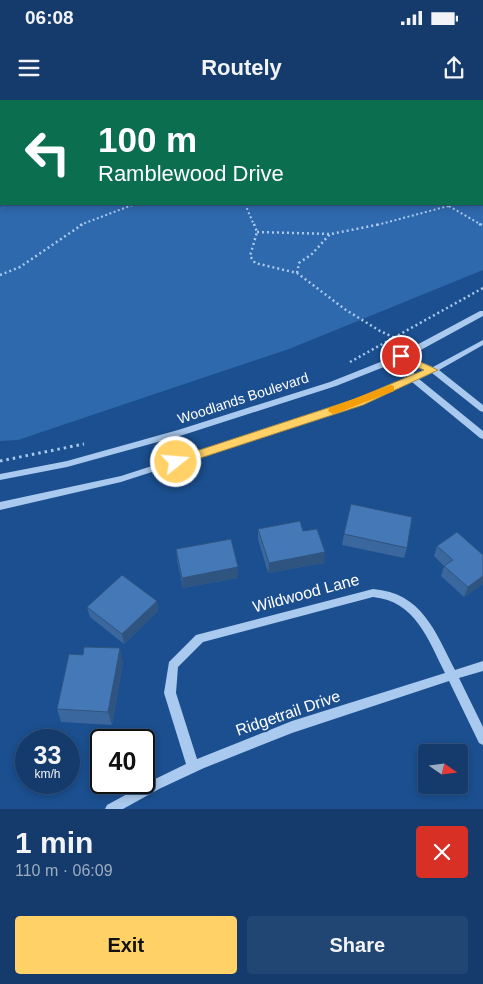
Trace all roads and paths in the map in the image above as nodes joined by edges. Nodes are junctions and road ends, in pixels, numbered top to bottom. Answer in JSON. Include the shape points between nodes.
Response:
{"nodes":[{"id":1,"x":132,"y":205,"type":"edge"},
{"id":2,"x":245,"y":205,"type":"edge"},
{"id":3,"x":447,"y":205,"type":"edge"},
{"id":4,"x":483,"y":226,"type":"edge"},
{"id":5,"x":257,"y":232,"type":"junction"},
{"id":6,"x":331,"y":234,"type":"junction"},
{"id":7,"x":297,"y":273,"type":"junction"},
{"id":8,"x":0,"y":275,"type":"edge"},
{"id":9,"x":483,"y":288,"type":"edge"},
{"id":10,"x":483,"y":313,"type":"edge"},
{"id":11,"x":396,"y":337,"type":"junction"},
{"id":12,"x":483,"y":342,"type":"edge"},
{"id":13,"x":401,"y":356,"type":"junction"},
{"id":14,"x":346,"y":365,"type":"dead end"},
{"id":15,"x":433,"y":370,"type":"junction"},
{"id":16,"x":413,"y":379,"type":"junction"},
{"id":17,"x":483,"y":409,"type":"edge"},
{"id":18,"x":483,"y":436,"type":"edge"},
{"id":19,"x":91,"y":442,"type":"dead end"},
{"id":20,"x":0,"y":461,"type":"edge"},
{"id":21,"x":0,"y":477,"type":"edge"},
{"id":22,"x":0,"y":506,"type":"edge"},
{"id":23,"x":483,"y":666,"type":"edge"},
{"id":24,"x":453,"y":675,"type":"junction"},
{"id":25,"x":483,"y":739,"type":"edge"},
{"id":26,"x":193,"y":766,"type":"junction"},
{"id":27,"x":111,"y":809,"type":"edge"}],
"edges":[{"from":1,"to":8,"type":"path","via":[[78,226],[20,266]]},
{"from":2,"to":5,"type":"path"},
{"from":3,"to":4,"type":"path"},
{"from":3,"to":6,"type":"path","via":[[362,229]]},
{"from":5,"to":6,"type":"path"},
{"from":5,"to":7,"type":"path","via":[[251,260]]},
{"from":6,"to":7,"type":"path","via":[[299,263]]},
{"from":7,"to":11,"type":"path","via":[[346,310]]},
{"from":9,"to":11,"type":"path"},
{"from":10,"to":13,"type":"street","name":"Woodlands Boulevard"},
{"from":11,"to":14,"type":"path"},
{"from":12,"to":15,"type":"street"},
{"from":13,"to":15,"type":"street"},
{"from":13,"to":16,"type":"street"},
{"from":13,"to":21,"type":"street","name":"Woodlands Boulevard","via":[[334,384],[180,433],[67,464]]},
{"from":15,"to":16,"type":"street"},
{"from":15,"to":17,"type":"street"},
{"from":16,"to":18,"type":"street"},
{"from":16,"to":22,"type":"street","via":[[359,402],[121,479]]},
{"from":19,"to":20,"type":"path"},
{"from":23,"to":24,"type":"street","name":"Ridgetrail Drive"},
{"from":24,"to":25,"type":"street","name":"Wildwood Lane"},
{"from":24,"to":26,"type":"street","name":"Ridgetrail Drive","via":[[256,740]]},
{"from":24,"to":26,"type":"street","name":"Wildwood Lane","via":[[422,620],[399,599],[387,594],[359,596],[200,638],[173,665],[170,693]]},
{"from":26,"to":27,"type":"street","name":"Ridgetrail Drive"}]}
